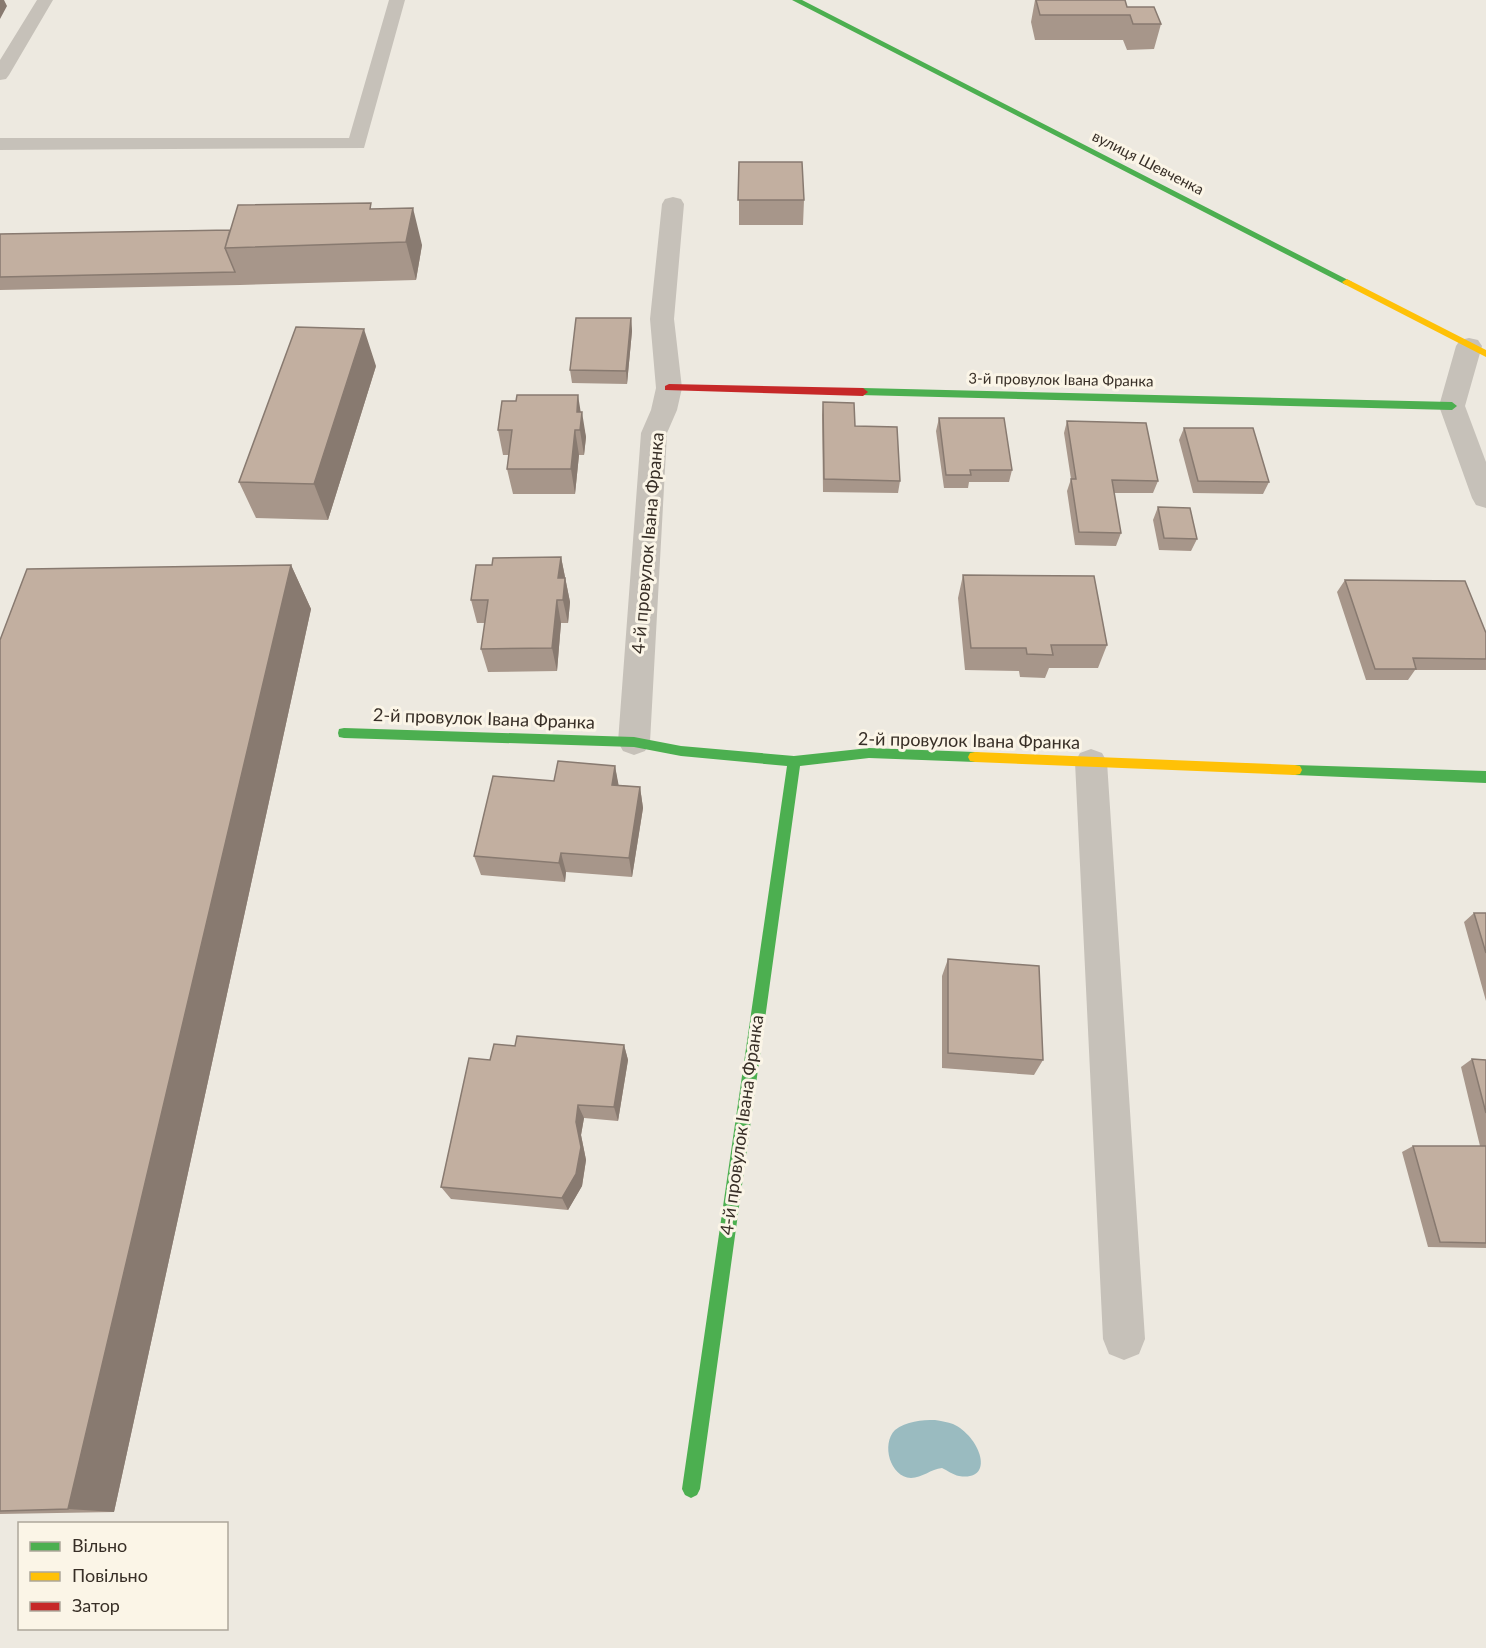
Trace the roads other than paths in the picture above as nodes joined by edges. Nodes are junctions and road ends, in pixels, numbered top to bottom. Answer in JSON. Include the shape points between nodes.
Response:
{"nodes":[{"id":1,"x":396,"y":0,"type":"edge"},
{"id":2,"x":796,"y":0,"type":"edge"},
{"id":3,"x":44,"y":1,"type":"edge"},
{"id":4,"x":0,"y":75,"type":"edge"},
{"id":5,"x":0,"y":144,"type":"edge"},
{"id":6,"x":673,"y":204,"type":"dead end"},
{"id":7,"x":1478,"y":350,"type":"edge"},
{"id":8,"x":669,"y":388,"type":"junction"},
{"id":9,"x":1452,"y":406,"type":"junction"},
{"id":10,"x":1486,"y":498,"type":"edge"},
{"id":11,"x":344,"y":733,"type":"dead end"},
{"id":12,"x":634,"y":742,"type":"junction"},
{"id":13,"x":794,"y":761,"type":"junction"},
{"id":14,"x":1091,"y":762,"type":"junction"},
{"id":15,"x":1486,"y":777,"type":"edge"},
{"id":16,"x":1124,"y":1339,"type":"dead end"},
{"id":17,"x":691,"y":1489,"type":"dead end"}],
"edges":[{"from":1,"to":5,"type":"lane","via":[[357,144]]},
{"from":2,"to":7,"type":"street","name":"вулиця Шевченка"},
{"from":3,"to":4,"type":"lane"},
{"from":6,"to":8,"type":"street","name":"4-й провулок Івана Франка","via":[[662,319]]},
{"from":7,"to":9,"type":"street"},
{"from":8,"to":9,"type":"street","name":"3-й провулок Івана Франка"},
{"from":8,"to":12,"type":"street","name":"4-й провулок Івана Франка","via":[[654,433]]},
{"from":9,"to":10,"type":"street"},
{"from":11,"to":12,"type":"street","name":"2-й провулок Івана Франка"},
{"from":12,"to":13,"type":"street","name":"2-й провулок Івана Франка","via":[[681,751]]},
{"from":13,"to":14,"type":"street","name":"2-й провулок Івана Франка","via":[[869,753]]},
{"from":13,"to":17,"type":"street","name":"4-й провулок Івана Франка"},
{"from":14,"to":15,"type":"street","name":"2-й провулок Івана Франка"},
{"from":14,"to":16,"type":"street"}]}
